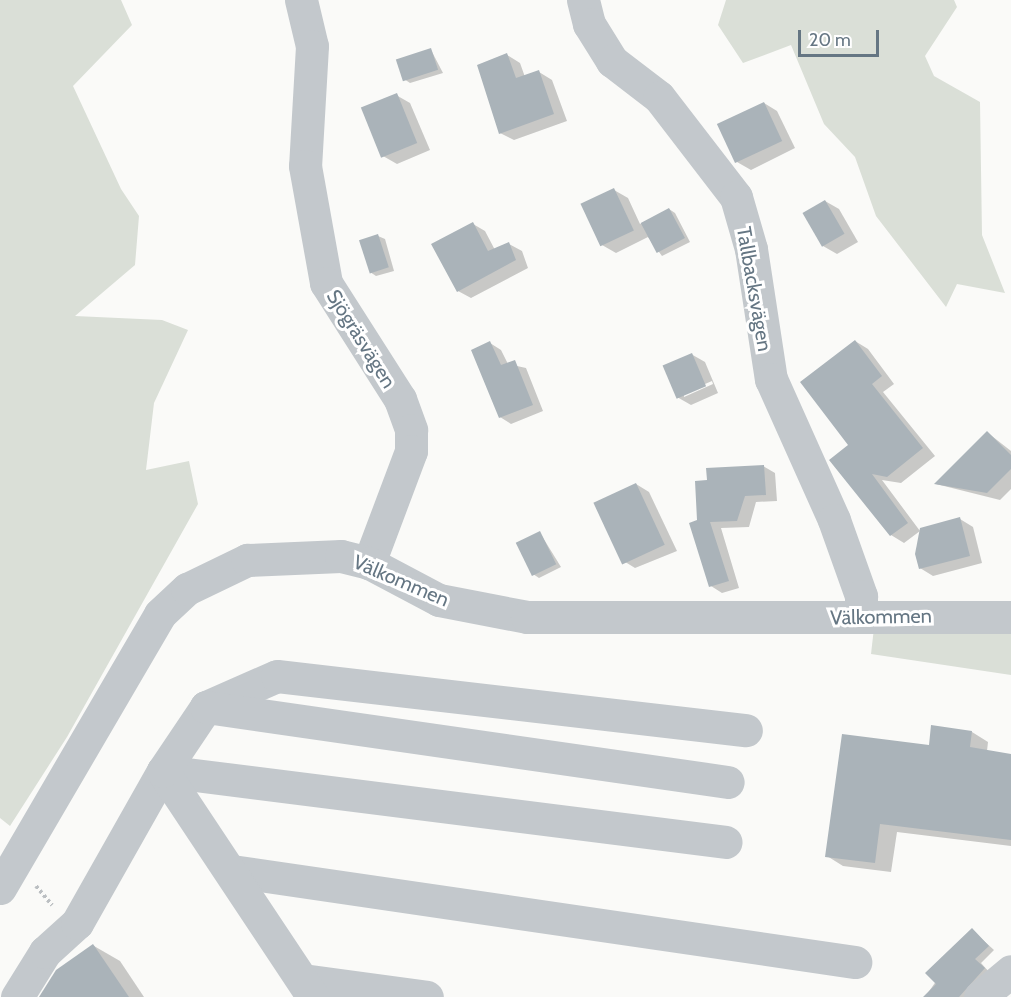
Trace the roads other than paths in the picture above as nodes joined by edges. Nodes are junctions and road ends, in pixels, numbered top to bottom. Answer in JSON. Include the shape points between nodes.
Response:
{"nodes":[{"id":1,"x":301,"y":0,"type":"edge"},
{"id":2,"x":583,"y":0,"type":"edge"},
{"id":3,"x":369,"y":563,"type":"junction"},
{"id":4,"x":861,"y":617,"type":"junction"},
{"id":5,"x":1011,"y":617,"type":"edge"},
{"id":6,"x":206,"y":707,"type":"junction"},
{"id":7,"x":746,"y":730,"type":"dead end"},
{"id":8,"x":163,"y":771,"type":"junction"},
{"id":9,"x":728,"y":782,"type":"dead end"},
{"id":10,"x":726,"y":842,"type":"dead end"},
{"id":11,"x":232,"y":871,"type":"junction"},
{"id":12,"x":4,"y":880,"type":"edge"},
{"id":13,"x":855,"y":962,"type":"dead end"},
{"id":14,"x":1011,"y":970,"type":"edge"},
{"id":15,"x":308,"y":988,"type":"edge"},
{"id":16,"x":17,"y":997,"type":"edge"},
{"id":17,"x":427,"y":997,"type":"edge"},
{"id":18,"x":980,"y":997,"type":"edge"}],
"edges":[{"from":1,"to":3,"type":"street","name":"Sjögräsvägen","via":[[312,46],[305,166],[326,284],[400,399],[411,430],[411,451]]},
{"from":2,"to":4,"type":"street","name":"Tallbacksvägen","via":[[589,24],[612,61],[659,97],[736,197],[751,249],[771,379],[834,520],[861,596]]},
{"from":3,"to":4,"type":"street","name":"Välkommen","via":[[440,600],[527,617]]},
{"from":3,"to":12,"type":"street","name":"Välkommen","via":[[303,554],[247,560],[187,589],[160,614]]},
{"from":4,"to":5,"type":"street","name":"Välkommen"},
{"from":6,"to":7,"type":"street","via":[[277,676]]},
{"from":6,"to":8,"type":"street"},
{"from":6,"to":9,"type":"street"},
{"from":8,"to":10,"type":"street"},
{"from":8,"to":11,"type":"street"},
{"from":8,"to":16,"type":"street","via":[[77,923],[45,952]]},
{"from":11,"to":13,"type":"street"},
{"from":11,"to":15,"type":"street"},
{"from":14,"to":18,"type":"street"},
{"from":15,"to":17,"type":"street"}]}
